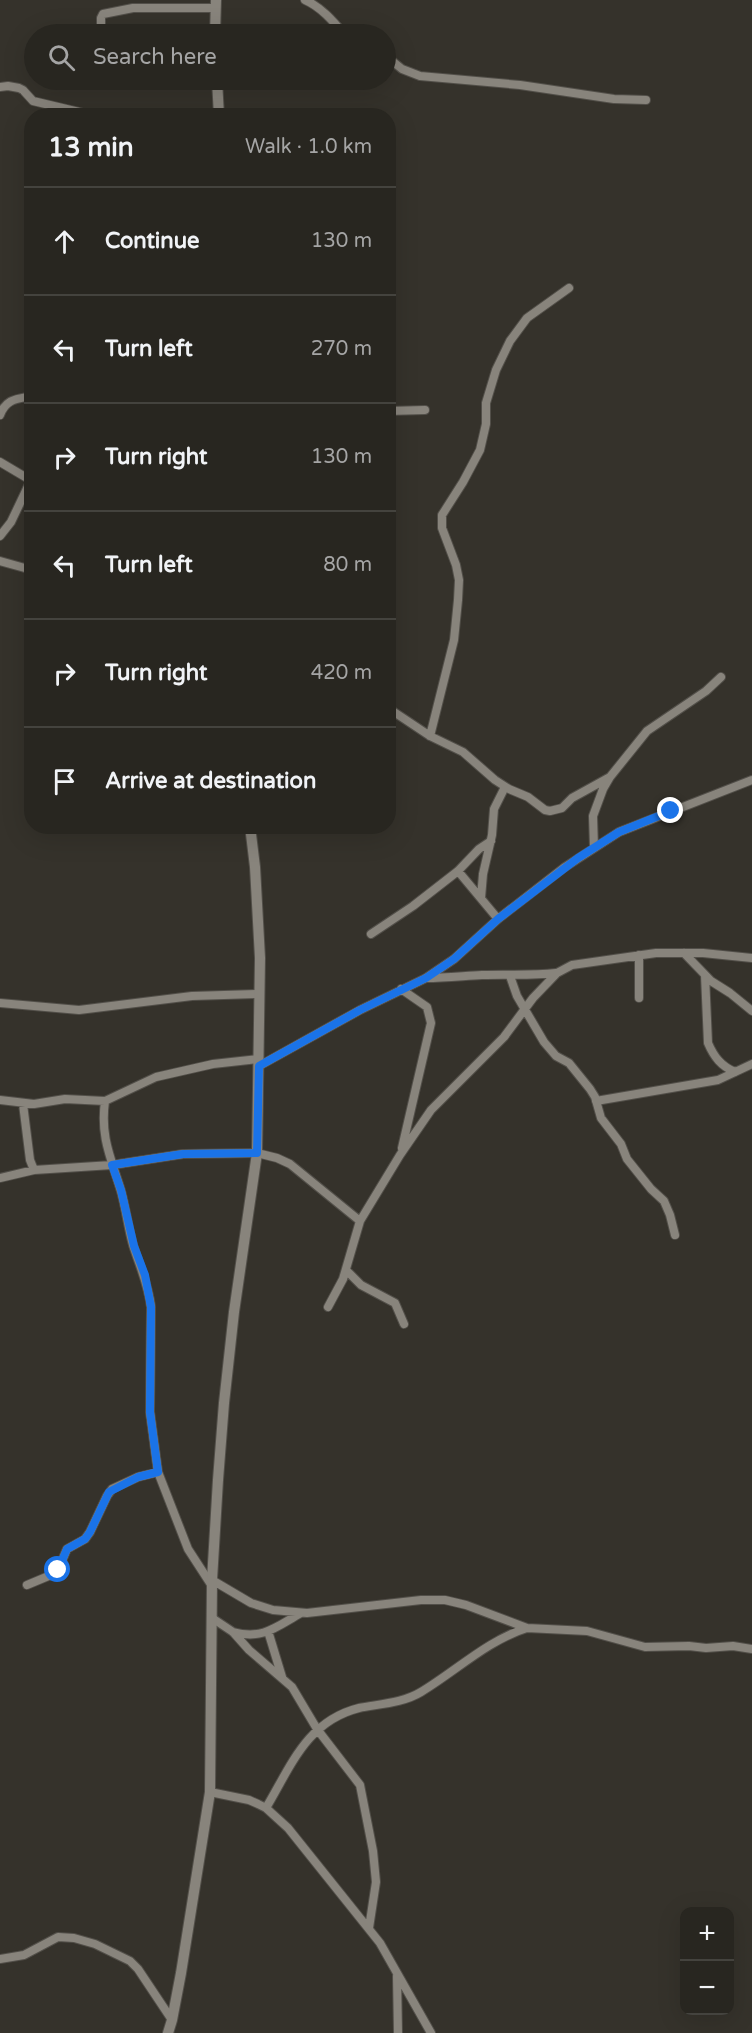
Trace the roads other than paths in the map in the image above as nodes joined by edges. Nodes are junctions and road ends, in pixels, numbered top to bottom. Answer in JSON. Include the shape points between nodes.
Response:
{"nodes":[{"id":1,"x":305,"y":0,"type":"edge"},
{"id":2,"x":215,"y":4,"type":"edge"},
{"id":3,"x":100,"y":24,"type":"edge"},
{"id":4,"x":215,"y":24,"type":"edge"},
{"id":5,"x":336,"y":24,"type":"edge"},
{"id":6,"x":396,"y":64,"type":"edge"},
{"id":7,"x":0,"y":87,"type":"edge"},
{"id":8,"x":24,"y":90,"type":"edge"},
{"id":9,"x":24,"y":90,"type":"edge"},
{"id":10,"x":218,"y":90,"type":"edge"},
{"id":11,"x":646,"y":100,"type":"dead end"},
{"id":12,"x":62,"y":108,"type":"edge"},
{"id":13,"x":219,"y":108,"type":"edge"},
{"id":14,"x":569,"y":288,"type":"dead end"},
{"id":15,"x":24,"y":398,"type":"edge"},
{"id":16,"x":425,"y":410,"type":"dead end"},
{"id":17,"x":396,"y":411,"type":"edge"},
{"id":18,"x":0,"y":415,"type":"edge"},
{"id":19,"x":0,"y":462,"type":"edge"},
{"id":20,"x":24,"y":477,"type":"edge"},
{"id":21,"x":24,"y":495,"type":"edge"},
{"id":22,"x":0,"y":536,"type":"edge"},
{"id":23,"x":0,"y":561,"type":"edge"},
{"id":24,"x":24,"y":568,"type":"edge"},
{"id":25,"x":721,"y":677,"type":"dead end"},
{"id":26,"x":396,"y":713,"type":"edge"},
{"id":27,"x":430,"y":736,"type":"junction"},
{"id":28,"x":610,"y":777,"type":"junction"},
{"id":29,"x":752,"y":780,"type":"edge"},
{"id":30,"x":505,"y":787,"type":"junction"},
{"id":31,"x":251,"y":834,"type":"edge"},
{"id":32,"x":491,"y":841,"type":"junction"},
{"id":33,"x":594,"y":848,"type":"junction"},
{"id":34,"x":458,"y":871,"type":"junction"},
{"id":35,"x":481,"y":898,"type":"junction"},
{"id":36,"x":498,"y":919,"type":"junction"},
{"id":37,"x":371,"y":934,"type":"dead end"},
{"id":38,"x":684,"y":953,"type":"junction"},
{"id":39,"x":639,"y":955,"type":"junction"},
{"id":40,"x":751,"y":955,"type":"edge"},
{"id":41,"x":557,"y":973,"type":"junction"},
{"id":42,"x":705,"y":975,"type":"junction"},
{"id":43,"x":510,"y":976,"type":"junction"},
{"id":44,"x":426,"y":978,"type":"junction"},
{"id":45,"x":401,"y":989,"type":"junction"},
{"id":46,"x":258,"y":994,"type":"junction"},
{"id":47,"x":639,"y":998,"type":"dead end"},
{"id":48,"x":0,"y":1003,"type":"edge"},
{"id":49,"x":525,"y":1010,"type":"junction"},
{"id":50,"x":752,"y":1011,"type":"edge"},
{"id":51,"x":259,"y":1062,"type":"junction"},
{"id":52,"x":752,"y":1064,"type":"edge"},
{"id":53,"x":735,"y":1072,"type":"junction"},
{"id":54,"x":0,"y":1100,"type":"edge"},
{"id":55,"x":105,"y":1101,"type":"junction"},
{"id":56,"x":596,"y":1101,"type":"junction"},
{"id":57,"x":23,"y":1104,"type":"junction"},
{"id":58,"x":257,"y":1153,"type":"junction"},
{"id":59,"x":400,"y":1155,"type":"junction"},
{"id":60,"x":112,"y":1165,"type":"junction"},
{"id":61,"x":34,"y":1170,"type":"junction"},
{"id":62,"x":0,"y":1178,"type":"edge"},
{"id":63,"x":360,"y":1221,"type":"junction"},
{"id":64,"x":675,"y":1235,"type":"dead end"},
{"id":65,"x":346,"y":1270,"type":"junction"},
{"id":66,"x":328,"y":1307,"type":"dead end"},
{"id":67,"x":404,"y":1324,"type":"dead end"},
{"id":68,"x":158,"y":1472,"type":"junction"},
{"id":69,"x":212,"y":1583,"type":"junction"},
{"id":70,"x":27,"y":1585,"type":"dead end"},
{"id":71,"x":301,"y":1613,"type":"junction"},
{"id":72,"x":212,"y":1618,"type":"junction"},
{"id":73,"x":527,"y":1628,"type":"junction"},
{"id":74,"x":268,"y":1631,"type":"junction"},
{"id":75,"x":232,"y":1632,"type":"junction"},
{"id":76,"x":752,"y":1649,"type":"edge"},
{"id":77,"x":282,"y":1677,"type":"junction"},
{"id":78,"x":317,"y":1729,"type":"junction"},
{"id":79,"x":210,"y":1792,"type":"junction"},
{"id":80,"x":266,"y":1808,"type":"junction"},
{"id":81,"x":369,"y":1928,"type":"junction"},
{"id":82,"x":0,"y":1959,"type":"edge"},
{"id":83,"x":397,"y":1974,"type":"junction"},
{"id":84,"x":172,"y":2019,"type":"junction"},
{"id":85,"x":168,"y":2033,"type":"edge"},
{"id":86,"x":398,"y":2033,"type":"edge"},
{"id":87,"x":431,"y":2033,"type":"edge"}],
"edges":[{"from":1,"to":5,"type":"street"},
{"from":2,"to":3,"type":"street","via":[[120,10],[103,14]]},
{"from":2,"to":4,"type":"street"},
{"from":6,"to":11,"type":"street","via":[[420,76]]},
{"from":7,"to":9,"type":"street"},
{"from":8,"to":12,"type":"street","via":[[33,101]]},
{"from":10,"to":13,"type":"street"},
{"from":14,"to":27,"type":"street","via":[[527,318],[510,341],[486,403],[480,450],[441,515],[459,580],[454,640]]},
{"from":15,"to":18,"type":"street","via":[[8,402]]},
{"from":16,"to":17,"type":"street"},
{"from":19,"to":20,"type":"street"},
{"from":21,"to":22,"type":"street"},
{"from":23,"to":24,"type":"street"},
{"from":25,"to":28,"type":"street","via":[[644,733]]},
{"from":26,"to":27,"type":"street"},
{"from":27,"to":30,"type":"street","via":[[463,752]]},
{"from":28,"to":30,"type":"street","via":[[562,808],[550,811]]},
{"from":28,"to":33,"type":"street","via":[[593,816]]},
{"from":29,"to":33,"type":"street","via":[[635,824]]},
{"from":30,"to":32,"type":"street","via":[[494,809]]},
{"from":31,"to":46,"type":"street","via":[[260,958]]},
{"from":32,"to":34,"type":"street"},
{"from":32,"to":35,"type":"street"},
{"from":33,"to":36,"type":"street"},
{"from":34,"to":35,"type":"street"},
{"from":34,"to":37,"type":"street"},
{"from":35,"to":36,"type":"street"},
{"from":36,"to":44,"type":"street","via":[[454,959]]},
{"from":38,"to":39,"type":"street"},
{"from":38,"to":40,"type":"street"},
{"from":38,"to":42,"type":"street"},
{"from":39,"to":41,"type":"street","via":[[572,965]]},
{"from":39,"to":47,"type":"street"},
{"from":41,"to":43,"type":"street"},
{"from":41,"to":49,"type":"street"},
{"from":42,"to":50,"type":"street"},
{"from":42,"to":53,"type":"street","via":[[708,1043],[720,1063]]},
{"from":43,"to":44,"type":"street"},
{"from":43,"to":49,"type":"street"},
{"from":44,"to":45,"type":"street"},
{"from":45,"to":51,"type":"street"},
{"from":45,"to":59,"type":"street","via":[[427,1007],[430,1023]]},
{"from":46,"to":48,"type":"street","via":[[192,996],[79,1010]]},
{"from":46,"to":51,"type":"street"},
{"from":49,"to":56,"type":"street","via":[[551,1051],[569,1063]]},
{"from":49,"to":59,"type":"street","via":[[504,1037],[431,1110]]},
{"from":51,"to":55,"type":"street","via":[[213,1064],[156,1077]]},
{"from":51,"to":58,"type":"street"},
{"from":52,"to":53,"type":"street"},
{"from":53,"to":56,"type":"street","via":[[718,1080]]},
{"from":54,"to":57,"type":"street"},
{"from":55,"to":57,"type":"street","via":[[65,1099]]},
{"from":55,"to":60,"type":"street","via":[[103,1131]]},
{"from":56,"to":64,"type":"street","via":[[601,1118],[621,1144],[627,1160],[666,1205]]},
{"from":57,"to":61,"type":"street"},
{"from":58,"to":60,"type":"street","via":[[183,1154]]},
{"from":58,"to":63,"type":"street","via":[[290,1164]]},
{"from":58,"to":69,"type":"street","via":[[224,1403]]},
{"from":59,"to":63,"type":"street"},
{"from":60,"to":61,"type":"street"},
{"from":60,"to":68,"type":"street","via":[[150,1300],[150,1412]]},
{"from":61,"to":62,"type":"street"},
{"from":63,"to":65,"type":"street"},
{"from":65,"to":66,"type":"street"},
{"from":65,"to":67,"type":"street","via":[[361,1285],[395,1303]]},
{"from":68,"to":69,"type":"street","via":[[188,1549]]},
{"from":68,"to":70,"type":"street","via":[[112,1490],[90,1532],[67,1549],[58,1570]]},
{"from":69,"to":71,"type":"street","via":[[251,1603]]},
{"from":69,"to":72,"type":"street"},
{"from":71,"to":73,"type":"street","via":[[445,1600]]},
{"from":71,"to":74,"type":"street"},
{"from":72,"to":75,"type":"street"},
{"from":72,"to":79,"type":"street"},
{"from":73,"to":76,"type":"street","via":[[586,1631],[652,1648]]},
{"from":73,"to":78,"type":"street","via":[[502,1637],[418,1694],[340,1714]]},
{"from":74,"to":75,"type":"street","via":[[255,1636]]},
{"from":74,"to":77,"type":"street"},
{"from":75,"to":77,"type":"street"},
{"from":77,"to":78,"type":"street","via":[[301,1699]]},
{"from":78,"to":80,"type":"street"},
{"from":78,"to":81,"type":"street","via":[[353,1774],[365,1802],[376,1882]]},
{"from":79,"to":80,"type":"street","via":[[249,1800]]},
{"from":79,"to":84,"type":"street"},
{"from":80,"to":81,"type":"street","via":[[298,1840]]},
{"from":81,"to":83,"type":"street"},
{"from":82,"to":84,"type":"street","via":[[24,1955],[58,1937],[95,1944],[130,1961]]},
{"from":83,"to":86,"type":"street"},
{"from":83,"to":87,"type":"street"},
{"from":84,"to":85,"type":"street"}]}
